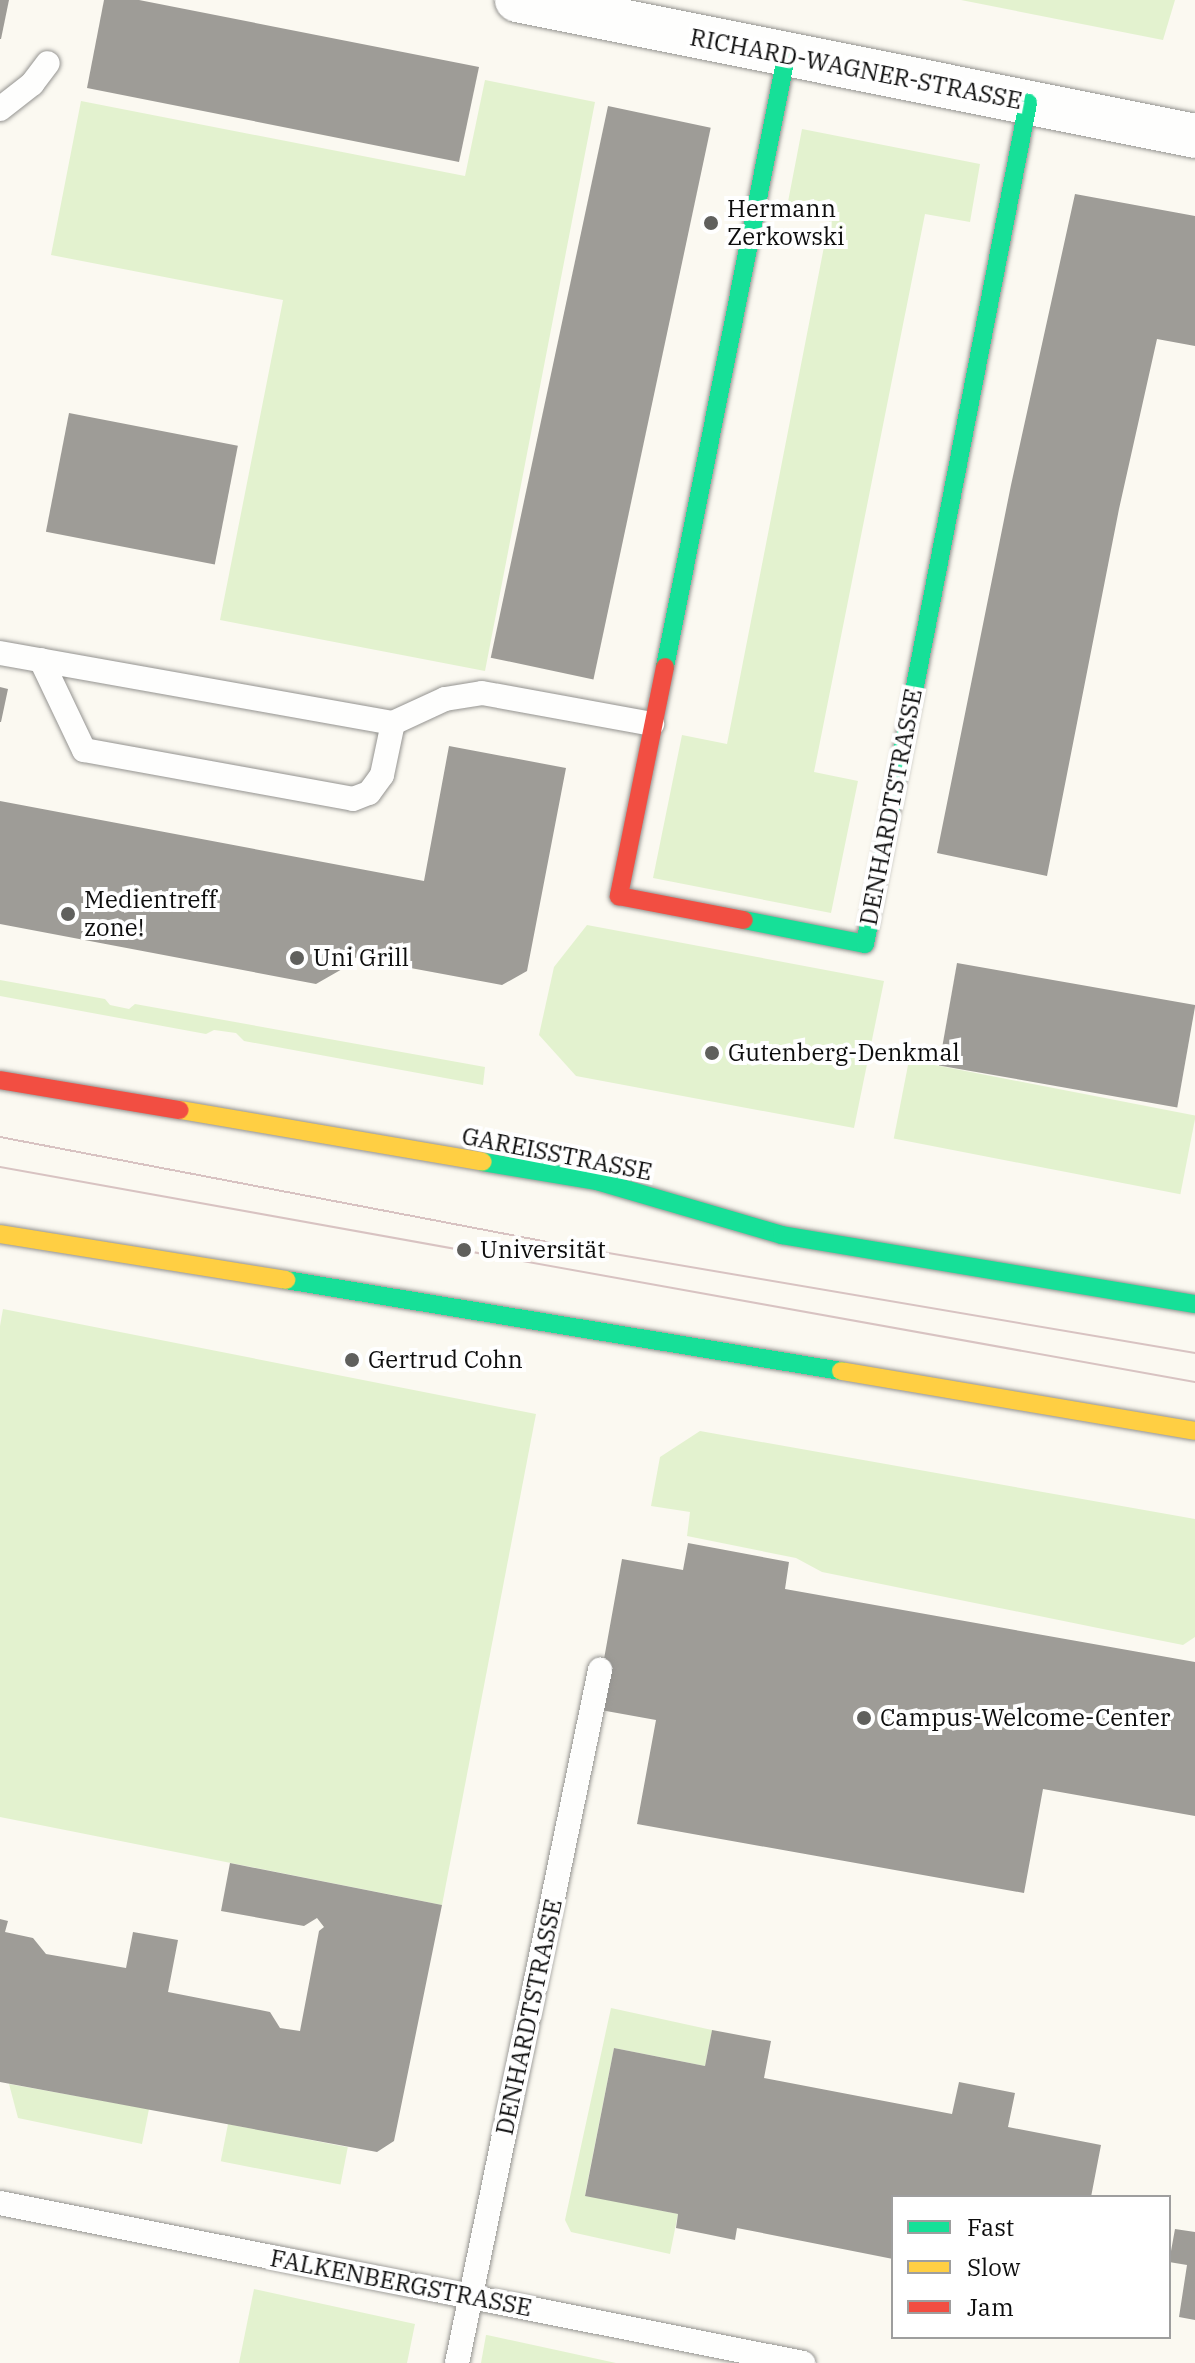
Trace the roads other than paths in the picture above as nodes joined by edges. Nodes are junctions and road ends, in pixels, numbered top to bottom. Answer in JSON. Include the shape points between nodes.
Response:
{"nodes":[{"id":1,"x":517,"y":0,"type":"edge"},
{"id":2,"x":786,"y":57,"type":"junction"},
{"id":3,"x":48,"y":63,"type":"dead end"},
{"id":4,"x":1028,"y":103,"type":"junction"},
{"id":5,"x":0,"y":109,"type":"edge"},
{"id":6,"x":1195,"y":136,"type":"edge"},
{"id":7,"x":0,"y":653,"type":"edge"},
{"id":8,"x":41,"y":660,"type":"junction"},
{"id":9,"x":393,"y":723,"type":"junction"},
{"id":10,"x":652,"y":724,"type":"junction"},
{"id":11,"x":0,"y":1080,"type":"edge"},
{"id":12,"x":0,"y":1234,"type":"edge"},
{"id":13,"x":1195,"y":1304,"type":"edge"},
{"id":14,"x":1195,"y":1431,"type":"edge"},
{"id":15,"x":600,"y":1670,"type":"dead end"},
{"id":16,"x":0,"y":2203,"type":"edge"},
{"id":17,"x":470,"y":2296,"type":"junction"},
{"id":18,"x":457,"y":2363,"type":"edge"},
{"id":19,"x":803,"y":2363,"type":"edge"}],
"edges":[{"from":1,"to":2,"type":"street","name":"RICHARD-WAGNER-STRASSE"},
{"from":2,"to":4,"type":"street","name":"RICHARD-WAGNER-STRASSE"},
{"from":2,"to":10,"type":"main road","name":"DENHARDTSTRASSE"},
{"from":3,"to":5,"type":"lane","via":[[32,84]]},
{"from":4,"to":6,"type":"street","name":"RICHARD-WAGNER-STRASSE"},
{"from":4,"to":10,"type":"main road","name":"DENHARDTSTRASSE","via":[[865,944],[619,896]]},
{"from":7,"to":8,"type":"lane"},
{"from":8,"to":9,"type":"lane"},
{"from":8,"to":9,"type":"lane","via":[[84,750],[353,799],[369,793],[382,775]]},
{"from":9,"to":10,"type":"lane","via":[[445,699],[482,693]]},
{"from":11,"to":13,"type":"main road","name":"GAREISSTRASSE","via":[[597,1181],[782,1235]]},
{"from":12,"to":14,"type":"main road"},
{"from":15,"to":17,"type":"lane","name":"DENHARDTSTRASSE"},
{"from":16,"to":17,"type":"lane","name":"FALKENBERGSTRASSE"},
{"from":17,"to":18,"type":"lane","name":"DENHARDTSTRASSE"},
{"from":17,"to":19,"type":"lane","name":"FALKENBERGSTRASSE"}]}
